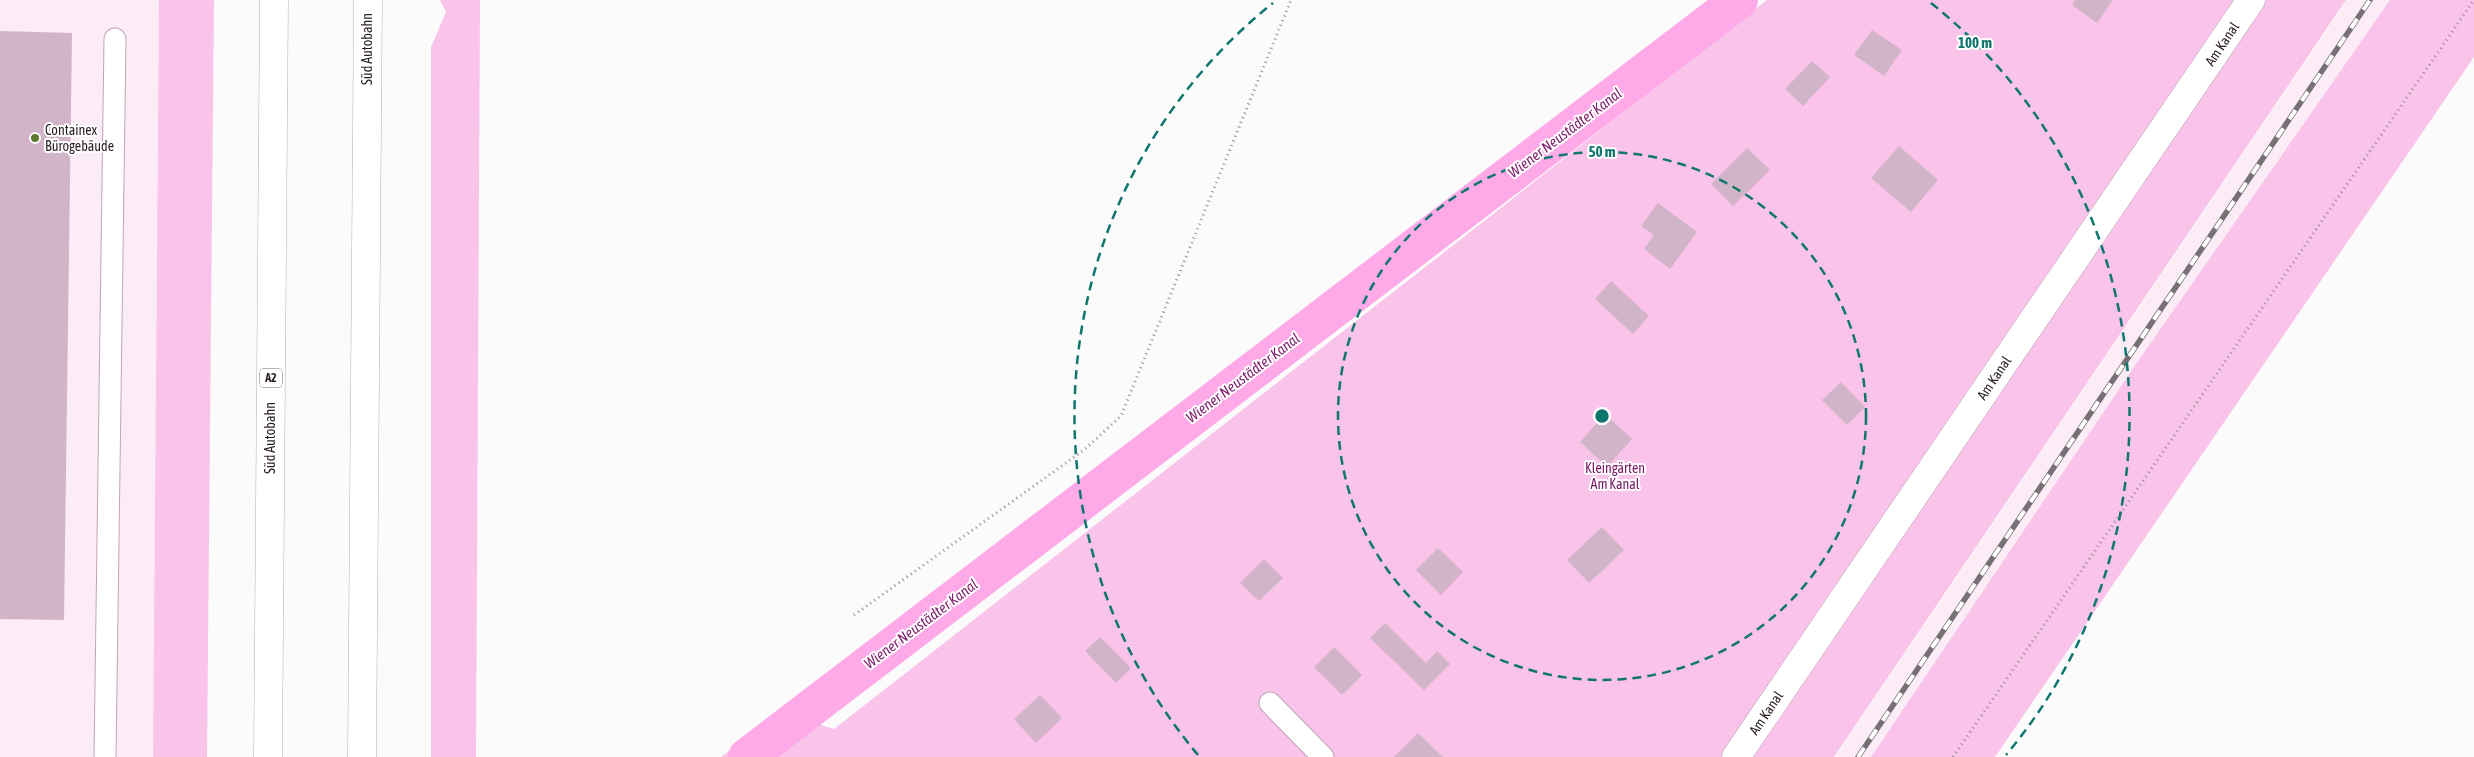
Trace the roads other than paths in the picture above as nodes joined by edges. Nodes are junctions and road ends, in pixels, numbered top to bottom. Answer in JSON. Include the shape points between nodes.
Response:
{"nodes":[{"id":1,"x":274,"y":0,"type":"edge"},
{"id":2,"x":368,"y":0,"type":"edge"},
{"id":3,"x":2252,"y":0,"type":"edge"},
{"id":4,"x":115,"y":39,"type":"dead end"},
{"id":5,"x":1270,"y":703,"type":"dead end"},
{"id":6,"x":105,"y":757,"type":"edge"},
{"id":7,"x":268,"y":757,"type":"edge"},
{"id":8,"x":362,"y":757,"type":"edge"},
{"id":9,"x":1323,"y":757,"type":"edge"},
{"id":10,"x":1736,"y":757,"type":"edge"}],
"edges":[{"from":1,"to":7,"type":"main road","name":"Süd Autobahn","number":"A2"},
{"from":2,"to":8,"type":"main road","name":"Süd Autobahn"},
{"from":3,"to":10,"type":"main road","name":"Am Kanal"},
{"from":4,"to":6,"type":"lane"},
{"from":5,"to":9,"type":"lane"}]}
